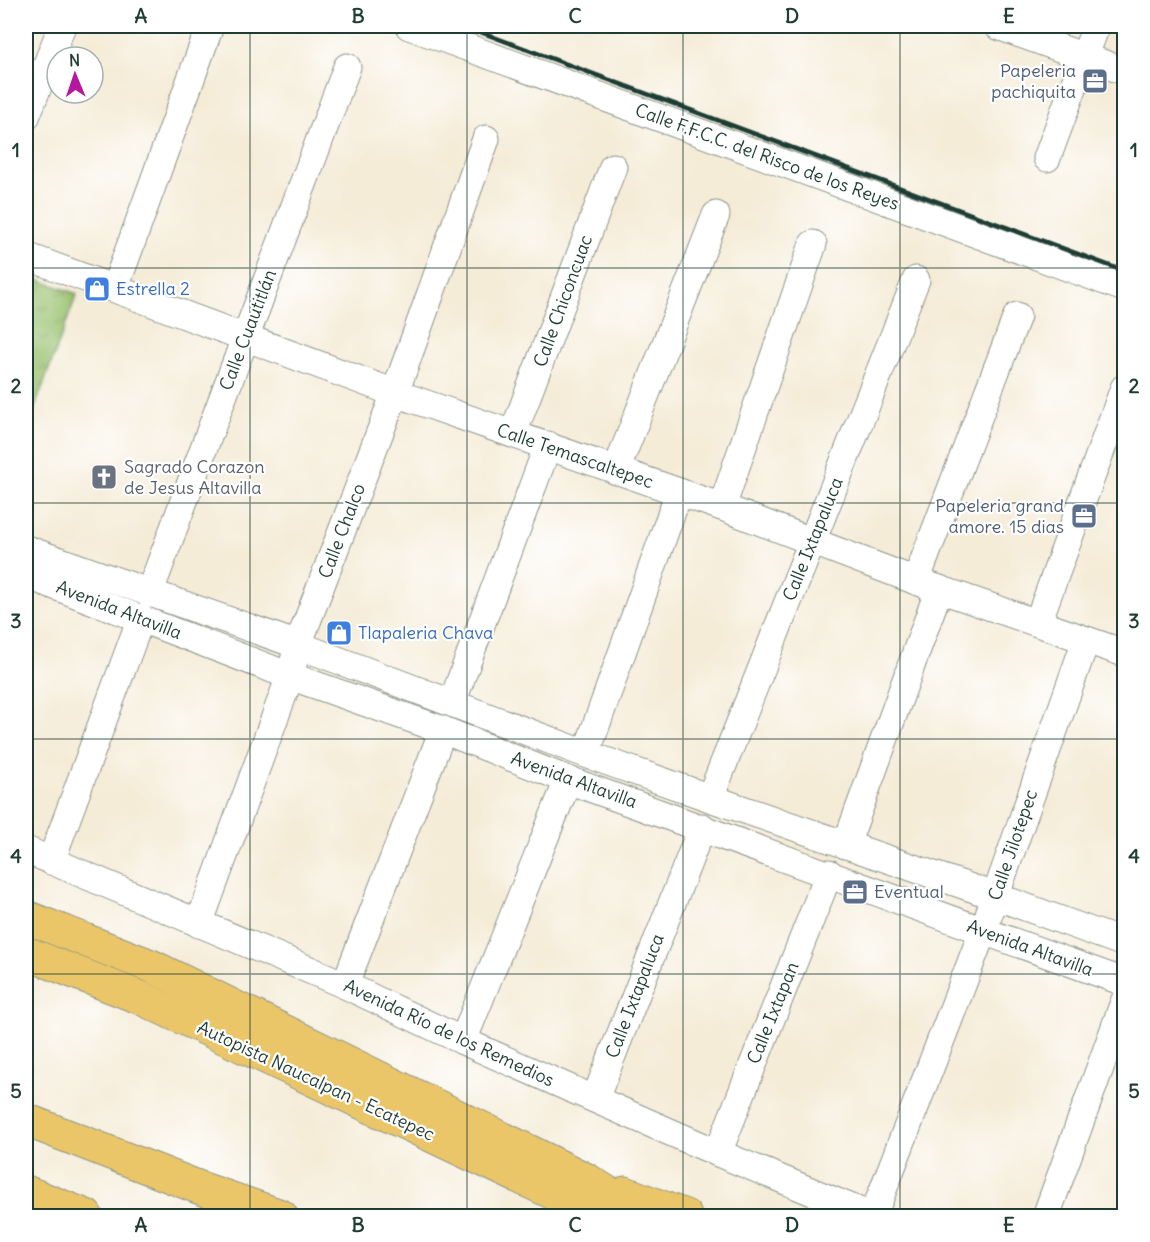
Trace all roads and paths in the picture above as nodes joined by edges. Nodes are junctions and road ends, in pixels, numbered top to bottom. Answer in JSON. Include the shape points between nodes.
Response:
{"nodes":[{"id":1,"x":62,"y":26,"type":"edge"},
{"id":2,"x":409,"y":26,"type":"edge"},
{"id":3,"x":998,"y":26,"type":"edge"},
{"id":4,"x":1096,"y":26,"type":"edge"},
{"id":5,"x":209,"y":29,"type":"dead end"},
{"id":6,"x":1084,"y":56,"type":"junction"},
{"id":7,"x":347,"y":67,"type":"dead end"},
{"id":8,"x":1125,"y":71,"type":"edge"},
{"id":9,"x":26,"y":117,"type":"edge"},
{"id":10,"x":486,"y":139,"type":"dead end"},
{"id":11,"x":1047,"y":158,"type":"dead end"},
{"id":12,"x":613,"y":167,"type":"dead end"},
{"id":13,"x":716,"y":215,"type":"dead end"},
{"id":14,"x":813,"y":244,"type":"dead end"},
{"id":15,"x":26,"y":256,"type":"edge"},
{"id":16,"x":916,"y":280,"type":"dead end"},
{"id":17,"x":115,"y":288,"type":"junction"},
{"id":18,"x":1125,"y":288,"type":"edge"},
{"id":19,"x":1017,"y":316,"type":"dead end"},
{"id":20,"x":246,"y":337,"type":"junction"},
{"id":21,"x":1125,"y":388,"type":"edge"},
{"id":22,"x":395,"y":393,"type":"junction"},
{"id":23,"x":513,"y":434,"type":"junction"},
{"id":24,"x":548,"y":445,"type":"junction"},
{"id":25,"x":616,"y":471,"type":"junction"},
{"id":26,"x":679,"y":492,"type":"junction"},
{"id":27,"x":722,"y":507,"type":"junction"},
{"id":28,"x":812,"y":542,"type":"junction"},
{"id":29,"x":26,"y":549,"type":"edge"},
{"id":30,"x":26,"y":575,"type":"edge"},
{"id":31,"x":927,"y":585,"type":"junction"},
{"id":32,"x":145,"y":606,"type":"junction"},
{"id":33,"x":1038,"y":622,"type":"junction"},
{"id":34,"x":1086,"y":640,"type":"junction"},
{"id":35,"x":298,"y":645,"type":"junction"},
{"id":36,"x":1125,"y":653,"type":"edge"},
{"id":37,"x":290,"y":676,"type":"junction"},
{"id":38,"x":452,"y":703,"type":"junction"},
{"id":39,"x":443,"y":730,"type":"junction"},
{"id":40,"x":586,"y":754,"type":"junction"},
{"id":41,"x":568,"y":780,"type":"junction"},
{"id":42,"x":710,"y":798,"type":"junction"},
{"id":43,"x":702,"y":827,"type":"junction"},
{"id":44,"x":846,"y":845,"type":"junction"},
{"id":45,"x":26,"y":850,"type":"edge"},
{"id":46,"x":51,"y":861,"type":"junction"},
{"id":47,"x":829,"y":873,"type":"junction"},
{"id":48,"x":995,"y":896,"type":"junction"},
{"id":49,"x":26,"y":917,"type":"edge"},
{"id":50,"x":199,"y":924,"type":"junction"},
{"id":51,"x":983,"y":931,"type":"junction"},
{"id":52,"x":1125,"y":944,"type":"edge"},
{"id":53,"x":26,"y":953,"type":"edge"},
{"id":54,"x":1125,"y":982,"type":"edge"},
{"id":55,"x":345,"y":986,"type":"junction"},
{"id":56,"x":1125,"y":1002,"type":"edge"},
{"id":57,"x":463,"y":1041,"type":"junction"},
{"id":58,"x":595,"y":1099,"type":"junction"},
{"id":59,"x":26,"y":1120,"type":"edge"},
{"id":60,"x":718,"y":1153,"type":"junction"},
{"id":61,"x":587,"y":1180,"type":"junction"},
{"id":62,"x":26,"y":1192,"type":"edge"},
{"id":63,"x":86,"y":1216,"type":"edge"},
{"id":64,"x":281,"y":1216,"type":"edge"},
{"id":65,"x":602,"y":1216,"type":"edge"},
{"id":66,"x":645,"y":1216,"type":"edge"},
{"id":67,"x":685,"y":1216,"type":"edge"},
{"id":68,"x":872,"y":1216,"type":"edge"},
{"id":69,"x":1046,"y":1216,"type":"edge"}],
"edges":[{"from":1,"to":9,"type":"street"},
{"from":2,"to":18,"type":"street","name":"Calle F.F.C.C. del Risco de los Reyes"},
{"from":3,"to":6,"type":"street"},
{"from":4,"to":6,"type":"street"},
{"from":5,"to":17,"type":"street"},
{"from":6,"to":8,"type":"street"},
{"from":6,"to":11,"type":"street"},
{"from":7,"to":20,"type":"street","name":"Calle Cuautitlán"},
{"from":10,"to":22,"type":"street","name":"Calle Chalco"},
{"from":12,"to":23,"type":"street","name":"Calle Chiconcuac"},
{"from":13,"to":25,"type":"street"},
{"from":14,"to":27,"type":"street"},
{"from":15,"to":17,"type":"street","name":"Calle Temascaltepec"},
{"from":16,"to":28,"type":"street","name":"Calle Ixtapaluca"},
{"from":17,"to":20,"type":"street","name":"Calle Temascaltepec"},
{"from":19,"to":31,"type":"street"},
{"from":20,"to":22,"type":"street","name":"Calle Temascaltepec"},
{"from":20,"to":32,"type":"street","name":"Calle Cuautitlán"},
{"from":21,"to":33,"type":"street"},
{"from":22,"to":23,"type":"street","name":"Calle Temascaltepec"},
{"from":22,"to":35,"type":"street","name":"Calle Chalco"},
{"from":23,"to":24,"type":"street","name":"Calle Temascaltepec"},
{"from":24,"to":25,"type":"street","name":"Calle Temascaltepec"},
{"from":24,"to":38,"type":"street"},
{"from":25,"to":26,"type":"street","name":"Calle Temascaltepec"},
{"from":26,"to":27,"type":"street","name":"Calle Temascaltepec"},
{"from":26,"to":40,"type":"street"},
{"from":27,"to":28,"type":"street","name":"Calle Temascaltepec"},
{"from":28,"to":31,"type":"street","name":"Calle Temascaltepec"},
{"from":28,"to":42,"type":"street","name":"Calle Ixtapaluca"},
{"from":29,"to":32,"type":"street","name":"Avenida Altavilla"},
{"from":30,"to":32,"type":"street","name":"Avenida Altavilla"},
{"from":31,"to":33,"type":"street","name":"Calle Temascaltepec"},
{"from":31,"to":44,"type":"street"},
{"from":32,"to":35,"type":"street","name":"Avenida Altavilla"},
{"from":32,"to":37,"type":"street","name":"Avenida Altavilla"},
{"from":32,"to":46,"type":"street","name":"Calle Cuautitlán"},
{"from":33,"to":34,"type":"street","name":"Calle Temascaltepec"},
{"from":34,"to":36,"type":"street","name":"Calle Temascaltepec"},
{"from":34,"to":48,"type":"street","name":"Calle Jilotepec"},
{"from":35,"to":37,"type":"street","name":"Calle Chalco"},
{"from":35,"to":38,"type":"street","name":"Avenida Altavilla"},
{"from":37,"to":39,"type":"street","name":"Avenida Altavilla"},
{"from":37,"to":50,"type":"street","name":"Calle Chalco"},
{"from":38,"to":40,"type":"street","name":"Avenida Altavilla"},
{"from":39,"to":41,"type":"street","name":"Avenida Altavilla"},
{"from":39,"to":55,"type":"street"},
{"from":40,"to":42,"type":"street","name":"Avenida Altavilla"},
{"from":41,"to":43,"type":"street","name":"Avenida Altavilla"},
{"from":41,"to":57,"type":"street"},
{"from":42,"to":44,"type":"street","name":"Avenida Altavilla"},
{"from":43,"to":47,"type":"street","name":"Avenida Altavilla"},
{"from":43,"to":58,"type":"street","name":"Calle Ixtapaluca"},
{"from":44,"to":48,"type":"street","name":"Avenida Altavilla"},
{"from":45,"to":46,"type":"street","name":"Avenida Río de los Remedios"},
{"from":46,"to":50,"type":"street","name":"Avenida Río de los Remedios"},
{"from":47,"to":51,"type":"street","name":"Avenida Altavilla"},
{"from":47,"to":60,"type":"street","name":"Calle Ixtapan"},
{"from":48,"to":51,"type":"street","name":"Calle Jilotepec"},
{"from":48,"to":52,"type":"street","name":"Avenida Altavilla"},
{"from":49,"to":61,"type":"highway","name":"Autopista Naucalpan - Ecatepec","via":[[151,966]]},
{"from":50,"to":55,"type":"street","name":"Avenida Río de los Remedios"},
{"from":51,"to":54,"type":"street","name":"Avenida Altavilla"},
{"from":51,"to":68,"type":"street","name":"Calle Jilotepec"},
{"from":53,"to":65,"type":"highway","name":"Autopista Naucalpan - Ecatepec","via":[[141,998]]},
{"from":55,"to":57,"type":"street","name":"Avenida Río de los Remedios"},
{"from":56,"to":69,"type":"street"},
{"from":57,"to":58,"type":"street","name":"Avenida Río de los Remedios"},
{"from":58,"to":60,"type":"street","name":"Avenida Río de los Remedios"},
{"from":59,"to":64,"type":"highway"},
{"from":60,"to":68,"type":"street","name":"Avenida Río de los Remedios"},
{"from":61,"to":66,"type":"highway","name":"Autopista Naucalpan - Ecatepec"},
{"from":61,"to":67,"type":"highway","name":"Autopista Naucalpan - Ecatepec"},
{"from":62,"to":63,"type":"highway"}]}
